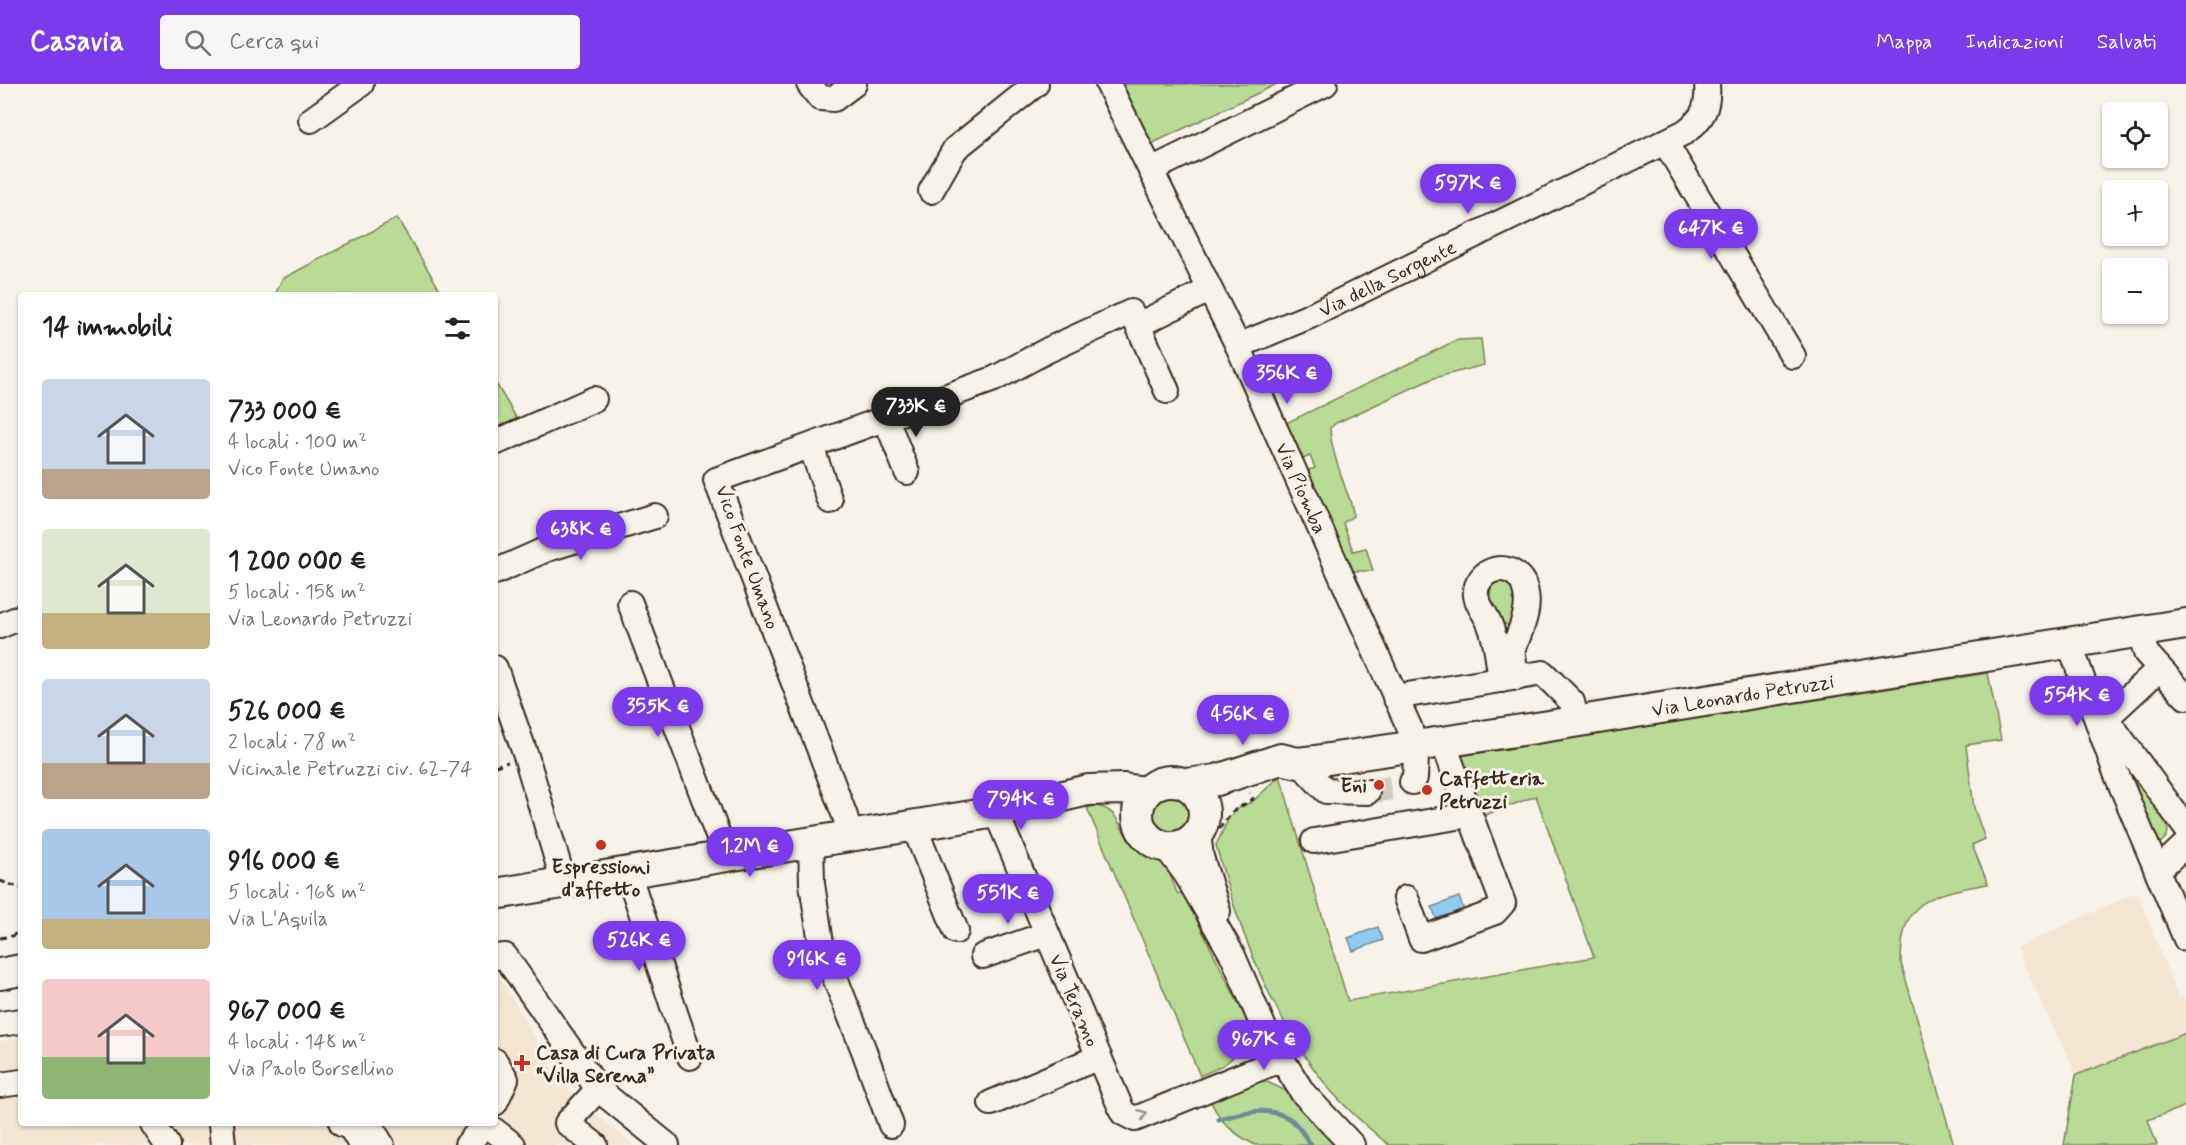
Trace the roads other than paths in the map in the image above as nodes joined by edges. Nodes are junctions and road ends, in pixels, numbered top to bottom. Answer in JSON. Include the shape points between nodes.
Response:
{"nodes":[{"id":1,"x":361,"y":84,"type":"edge"},
{"id":2,"x":809,"y":84,"type":"edge"},
{"id":3,"x":854,"y":84,"type":"edge"},
{"id":4,"x":1036,"y":84,"type":"edge"},
{"id":5,"x":1108,"y":84,"type":"edge"},
{"id":6,"x":1325,"y":84,"type":"edge"},
{"id":7,"x":1707,"y":84,"type":"edge"},
{"id":8,"x":311,"y":120,"type":"dead end"},
{"id":9,"x":1665,"y":142,"type":"junction"},
{"id":10,"x":1150,"y":170,"type":"junction"},
{"id":11,"x":931,"y":191,"type":"dead end"},
{"id":12,"x":1209,"y":290,"type":"junction"},
{"id":13,"x":1138,"y":325,"type":"junction"},
{"id":14,"x":1238,"y":346,"type":"junction"},
{"id":15,"x":1793,"y":356,"type":"dead end"},
{"id":16,"x":1167,"y":391,"type":"dead end"},
{"id":17,"x":594,"y":399,"type":"dead end"},
{"id":18,"x":886,"y":419,"type":"junction"},
{"id":19,"x":498,"y":442,"type":"edge"},
{"id":20,"x":811,"y":446,"type":"junction"},
{"id":21,"x":907,"y":472,"type":"dead end"},
{"id":22,"x":830,"y":501,"type":"dead end"},
{"id":23,"x":655,"y":516,"type":"dead end"},
{"id":24,"x":498,"y":571,"type":"edge"},
{"id":25,"x":630,"y":603,"type":"dead end"},
{"id":26,"x":18,"y":618,"type":"edge"},
{"id":27,"x":2186,"y":624,"type":"edge"},
{"id":28,"x":0,"y":626,"type":"edge"},
{"id":29,"x":2140,"y":631,"type":"junction"},
{"id":30,"x":2069,"y":642,"type":"junction"},
{"id":31,"x":2159,"y":669,"type":"junction"},
{"id":32,"x":498,"y":677,"type":"edge"},
{"id":33,"x":1395,"y":697,"type":"junction"},
{"id":34,"x":2186,"y":697,"type":"edge"},
{"id":35,"x":2098,"y":716,"type":"junction"},
{"id":36,"x":1577,"y":721,"type":"junction"},
{"id":37,"x":1428,"y":744,"type":"junction"},
{"id":38,"x":1302,"y":762,"type":"junction"},
{"id":39,"x":2139,"y":765,"type":"junction"},
{"id":40,"x":2116,"y":774,"type":"junction"},
{"id":41,"x":1412,"y":782,"type":"dead end"},
{"id":42,"x":1186,"y":784,"type":"junction"},
{"id":43,"x":1367,"y":792,"type":"tunnel mouth"},
{"id":44,"x":1141,"y":805,"type":"junction"},
{"id":45,"x":996,"y":812,"type":"junction"},
{"id":46,"x":1469,"y":815,"type":"junction"},
{"id":47,"x":914,"y":826,"type":"junction"},
{"id":48,"x":1207,"y":827,"type":"junction"},
{"id":49,"x":2186,"y":828,"type":"edge"},
{"id":50,"x":850,"y":837,"type":"junction"},
{"id":51,"x":1314,"y":841,"type":"dead end"},
{"id":52,"x":810,"y":843,"type":"junction"},
{"id":53,"x":2186,"y":844,"type":"edge"},
{"id":54,"x":1166,"y":847,"type":"junction"},
{"id":55,"x":726,"y":857,"type":"junction"},
{"id":56,"x":2157,"y":871,"type":"junction"},
{"id":57,"x":628,"y":873,"type":"junction"},
{"id":58,"x":564,"y":883,"type":"junction"},
{"id":59,"x":498,"y":894,"type":"edge"},
{"id":60,"x":1406,"y":898,"type":"dead end"},
{"id":61,"x":956,"y":931,"type":"dead end"},
{"id":62,"x":1047,"y":934,"type":"junction"},
{"id":63,"x":2186,"y":939,"type":"edge"},
{"id":64,"x":983,"y":956,"type":"dead end"},
{"id":65,"x":1233,"y":956,"type":"junction"},
{"id":66,"x":498,"y":957,"type":"edge"},
{"id":67,"x":18,"y":971,"type":"edge"},
{"id":68,"x":0,"y":974,"type":"edge"},
{"id":69,"x":18,"y":1021,"type":"edge"},
{"id":70,"x":0,"y":1024,"type":"edge"},
{"id":71,"x":690,"y":1058,"type":"dead end"},
{"id":72,"x":1099,"y":1058,"type":"junction"},
{"id":73,"x":1282,"y":1059,"type":"junction"},
{"id":74,"x":498,"y":1066,"type":"edge"},
{"id":75,"x":18,"y":1083,"type":"edge"},
{"id":76,"x":0,"y":1085,"type":"edge"},
{"id":77,"x":598,"y":1089,"type":"junction"},
{"id":78,"x":498,"y":1096,"type":"edge"},
{"id":79,"x":991,"y":1103,"type":"dead end"},
{"id":80,"x":891,"y":1125,"type":"dead end"},
{"id":81,"x":154,"y":1126,"type":"edge"},
{"id":82,"x":221,"y":1126,"type":"edge"},
{"id":83,"x":346,"y":1126,"type":"edge"},
{"id":84,"x":370,"y":1126,"type":"edge"},
{"id":85,"x":484,"y":1126,"type":"edge"},
{"id":86,"x":489,"y":1126,"type":"edge"},
{"id":87,"x":167,"y":1145,"type":"edge"},
{"id":88,"x":223,"y":1145,"type":"edge"},
{"id":89,"x":361,"y":1145,"type":"edge"},
{"id":90,"x":382,"y":1145,"type":"edge"},
{"id":91,"x":467,"y":1145,"type":"edge"},
{"id":92,"x":513,"y":1145,"type":"edge"},
{"id":93,"x":595,"y":1145,"type":"edge"},
{"id":94,"x":667,"y":1145,"type":"edge"},
{"id":95,"x":1352,"y":1145,"type":"edge"}],
"edges":[{"from":1,"to":8,"type":"street"},
{"from":2,"to":3,"type":"street","via":[[820,98],[834,99]]},
{"from":4,"to":11,"type":"street","via":[[955,149]]},
{"from":5,"to":10,"type":"street","name":"Via Piomba"},
{"from":6,"to":10,"type":"street"},
{"from":7,"to":9,"type":"street","name":"Via della Sorgente","via":[[1708,97],[1700,121]]},
{"from":9,"to":14,"type":"street","name":"Via della Sorgente","via":[[1310,316]]},
{"from":9,"to":15,"type":"street"},
{"from":10,"to":12,"type":"street","name":"Via Piomba"},
{"from":12,"to":13,"type":"street"},
{"from":12,"to":14,"type":"street","name":"Via Piomba"},
{"from":13,"to":16,"type":"street"},
{"from":13,"to":18,"type":"street","name":"Vico Fonte Umano","via":[[1131,312],[994,379]]},
{"from":14,"to":33,"type":"street","name":"Via Piomba"},
{"from":17,"to":19,"type":"street"},
{"from":18,"to":20,"type":"street","name":"Vico Fonte Umano"},
{"from":18,"to":21,"type":"street"},
{"from":20,"to":22,"type":"street"},
{"from":20,"to":50,"type":"street","name":"Vico Fonte Umano","via":[[716,480]]},
{"from":23,"to":24,"type":"street","via":[[547,549]]},
{"from":25,"to":55,"type":"street"},
{"from":26,"to":28,"type":"street"},
{"from":27,"to":29,"type":"main road","name":"Via Leonardo Petruzzi"},
{"from":29,"to":30,"type":"main road","name":"Via Leonardo Petruzzi"},
{"from":29,"to":31,"type":"street","via":[[2146,652]]},
{"from":30,"to":35,"type":"street"},
{"from":30,"to":36,"type":"main road","name":"Via Leonardo Petruzzi"},
{"from":31,"to":34,"type":"street"},
{"from":31,"to":35,"type":"street"},
{"from":32,"to":58,"type":"street"},
{"from":33,"to":36,"type":"street","via":[[1543,673],[1572,702]]},
{"from":33,"to":37,"type":"street","name":"Via Piomba","via":[[1410,729]]},
{"from":35,"to":39,"type":"street","via":[[2117,733]]},
{"from":35,"to":40,"type":"street"},
{"from":36,"to":37,"type":"main road","name":"Via Leonardo Petruzzi"},
{"from":37,"to":38,"type":"main road","name":"Via Leonardo Petruzzi"},
{"from":37,"to":41,"type":"street"},
{"from":37,"to":46,"type":"street","name":"Via Piomba"},
{"from":38,"to":42,"type":"main road","name":"Via Leonardo Petruzzi","via":[[1281,759],[1225,778]]},
{"from":38,"to":43,"type":"street","via":[[1326,791]]},
{"from":38,"to":48,"type":"main road","name":"Via Leonardo Petruzzi","via":[[1234,791]]},
{"from":39,"to":40,"type":"street"},
{"from":39,"to":49,"type":"street"},
{"from":40,"to":56,"type":"street"},
{"from":42,"to":44,"type":"main road","via":[[1164,781],[1154,785]]},
{"from":42,"to":48,"type":"main road","via":[[1200,797]]},
{"from":44,"to":45,"type":"main road","via":[[1035,803]]},
{"from":44,"to":54,"type":"main road","via":[[1144,834]]},
{"from":45,"to":47,"type":"main road"},
{"from":45,"to":62,"type":"street","name":"Via Teramo"},
{"from":46,"to":51,"type":"street"},
{"from":46,"to":60,"type":"street","name":"Via Piomba","via":[[1503,903],[1495,912],[1421,939]]},
{"from":47,"to":50,"type":"main road"},
{"from":47,"to":61,"type":"street"},
{"from":48,"to":54,"type":"main road","via":[[1184,845]]},
{"from":48,"to":65,"type":"street","via":[[1202,863]]},
{"from":50,"to":52,"type":"main road"},
{"from":52,"to":55,"type":"main road"},
{"from":52,"to":80,"type":"street","via":[[821,944]]},
{"from":53,"to":56,"type":"street"},
{"from":54,"to":65,"type":"street"},
{"from":55,"to":57,"type":"main road"},
{"from":56,"to":63,"type":"street"},
{"from":57,"to":58,"type":"main road"},
{"from":57,"to":71,"type":"street"},
{"from":58,"to":59,"type":"main road"},
{"from":62,"to":64,"type":"street","name":"Via Teramo"},
{"from":62,"to":72,"type":"street","name":"Via Teramo"},
{"from":65,"to":73,"type":"street","via":[[1267,1035]]},
{"from":66,"to":77,"type":"street","via":[[505,956]]},
{"from":67,"to":68,"type":"main road"},
{"from":69,"to":70,"type":"street"},
{"from":72,"to":73,"type":"street","one_way":true,"via":[[1123,1113],[1135,1119]]},
{"from":72,"to":79,"type":"street","name":"Via Teramo"},
{"from":73,"to":95,"type":"street","via":[[1303,1093]]},
{"from":74,"to":78,"type":"street","via":[[506,1079]]},
{"from":75,"to":76,"type":"street"},
{"from":77,"to":93,"type":"street","via":[[567,1123]]},
{"from":77,"to":94,"type":"street"},
{"from":81,"to":87,"type":"street"},
{"from":82,"to":88,"type":"street"},
{"from":83,"to":89,"type":"street"},
{"from":84,"to":90,"type":"street"},
{"from":85,"to":91,"type":"street"},
{"from":86,"to":92,"type":"street"}]}
